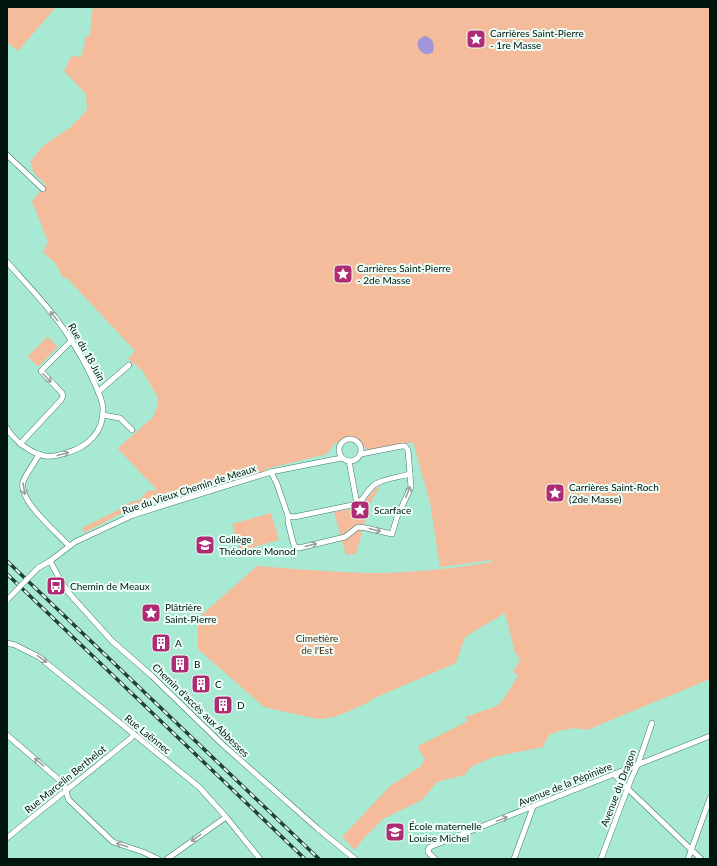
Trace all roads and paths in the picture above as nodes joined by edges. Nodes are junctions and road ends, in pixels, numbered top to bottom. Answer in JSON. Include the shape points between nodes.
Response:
{"nodes":[{"id":1,"x":7,"y":155,"type":"edge"},
{"id":2,"x":43,"y":189,"type":"dead end"},
{"id":3,"x":7,"y":262,"type":"edge"},
{"id":4,"x":72,"y":340,"type":"junction"},
{"id":5,"x":129,"y":365,"type":"dead end"},
{"id":6,"x":98,"y":392,"type":"junction"},
{"id":7,"x":103,"y":415,"type":"junction"},
{"id":8,"x":7,"y":428,"type":"edge"},
{"id":9,"x":132,"y":430,"type":"dead end"},
{"id":10,"x":20,"y":444,"type":"junction"},
{"id":11,"x":39,"y":454,"type":"junction"},
{"id":12,"x":361,"y":454,"type":"junction"},
{"id":13,"x":342,"y":458,"type":"junction"},
{"id":14,"x":349,"y":461,"type":"junction"},
{"id":15,"x":271,"y":472,"type":"junction"},
{"id":16,"x":410,"y":474,"type":"junction"},
{"id":17,"x":357,"y":504,"type":"junction"},
{"id":18,"x":288,"y":516,"type":"junction"},
{"id":19,"x":69,"y":546,"type":"junction"},
{"id":20,"x":50,"y":561,"type":"junction"},
{"id":21,"x":7,"y":600,"type":"edge"},
{"id":22,"x":7,"y":643,"type":"edge"},
{"id":23,"x":652,"y":723,"type":"dead end"},
{"id":24,"x":134,"y":734,"type":"junction"},
{"id":25,"x":7,"y":735,"type":"edge"},
{"id":26,"x":710,"y":736,"type":"edge"},
{"id":27,"x":638,"y":764,"type":"junction"},
{"id":28,"x":614,"y":774,"type":"junction"},
{"id":29,"x":627,"y":788,"type":"junction"},
{"id":30,"x":67,"y":789,"type":"junction"},
{"id":31,"x":710,"y":798,"type":"edge"},
{"id":32,"x":533,"y":807,"type":"junction"},
{"id":33,"x":226,"y":817,"type":"junction"},
{"id":34,"x":7,"y":838,"type":"edge"},
{"id":35,"x":691,"y":850,"type":"junction"},
{"id":36,"x":158,"y":859,"type":"edge"},
{"id":37,"x":167,"y":859,"type":"edge"},
{"id":38,"x":260,"y":859,"type":"edge"},
{"id":39,"x":355,"y":859,"type":"edge"},
{"id":40,"x":435,"y":859,"type":"edge"},
{"id":41,"x":514,"y":859,"type":"edge"},
{"id":42,"x":601,"y":859,"type":"edge"},
{"id":43,"x":688,"y":859,"type":"edge"},
{"id":44,"x":701,"y":859,"type":"edge"}],
"edges":[{"from":1,"to":2,"type":"street"},
{"from":4,"to":3,"type":"street","name":"Rue du 18 Juin","one_way":true,"via":[[55,316]]},
{"from":4,"to":6,"type":"street","name":"Rue du 18 Juin"},
{"from":4,"to":10,"type":"street","one_way":true,"via":[[41,371],[63,396]]},
{"from":5,"to":6,"type":"street"},
{"from":6,"to":7,"type":"street","name":"Rue du 18 Juin"},
{"from":7,"to":9,"type":"street","via":[[120,418]]},
{"from":11,"to":7,"type":"street","one_way":true,"via":[[58,456],[80,448],[92,439],[99,429]]},
{"from":8,"to":10,"type":"street"},
{"from":10,"to":11,"type":"street"},
{"from":11,"to":19,"type":"street","one_way":true,"via":[[23,482],[24,492],[42,519]]},
{"from":12,"to":13,"type":"street","via":[[359,443],[349,439],[340,444],[339,452]]},
{"from":12,"to":14,"type":"street","via":[[356,460]]},
{"from":12,"to":16,"type":"street","via":[[406,447]]},
{"from":13,"to":14,"type":"street"},
{"from":13,"to":15,"type":"street","name":"Rue du Vieux Chemin de Meaux"},
{"from":14,"to":17,"type":"street"},
{"from":15,"to":18,"type":"street"},
{"from":15,"to":19,"type":"street","name":"Rue du Vieux Chemin de Meaux","via":[[133,515]]},
{"from":16,"to":17,"type":"street","via":[[379,482]]},
{"from":18,"to":16,"type":"street","one_way":true,"via":[[293,542],[295,547],[299,548],[345,537],[358,527],[392,534],[411,487]]},
{"from":17,"to":18,"type":"street","via":[[294,517]]},
{"from":19,"to":20,"type":"street","name":"Rue du Vieux Chemin de Meaux"},
{"from":20,"to":21,"type":"street","name":"Rue du Vieux Chemin de Meaux","bridge":true,"via":[[38,568]]},
{"from":20,"to":39,"type":"street","name":"Chemin d'accès aux Abbesses","via":[[68,592],[112,642],[152,676],[222,744]]},
{"from":22,"to":24,"type":"street","name":"Rue Laënnec","one_way":true,"via":[[40,657]]},
{"from":23,"to":27,"type":"street","name":"Avenue du Dragon"},
{"from":24,"to":30,"type":"street","name":"Rue Marcelin Berthelot"},
{"from":24,"to":33,"type":"street","name":"Rue Laënnec","via":[[199,787]]},
{"from":30,"to":25,"type":"street","one_way":true},
{"from":26,"to":27,"type":"street","name":"Avenue de la Pépinière"},
{"from":27,"to":28,"type":"street","name":"Avenue de la Pépinière"},
{"from":27,"to":29,"type":"street","name":"Avenue du Dragon"},
{"from":28,"to":29,"type":"street"},
{"from":28,"to":32,"type":"street","name":"Avenue de la Pépinière"},
{"from":29,"to":35,"type":"street"},
{"from":29,"to":42,"type":"street","name":"Avenue du Dragon"},
{"from":30,"to":34,"type":"street","name":"Rue Marcelin Berthelot"},
{"from":36,"to":30,"type":"street","one_way":true,"via":[[113,842],[69,800]]},
{"from":31,"to":35,"type":"street"},
{"from":40,"to":32,"type":"street","name":"Avenue de la Pépinière","one_way":true,"via":[[428,852],[430,847]]},
{"from":32,"to":41,"type":"street"},
{"from":33,"to":37,"type":"street","one_way":true},
{"from":33,"to":38,"type":"street","name":"Rue Laënnec"},
{"from":35,"to":43,"type":"street"},
{"from":35,"to":44,"type":"street"}]}
